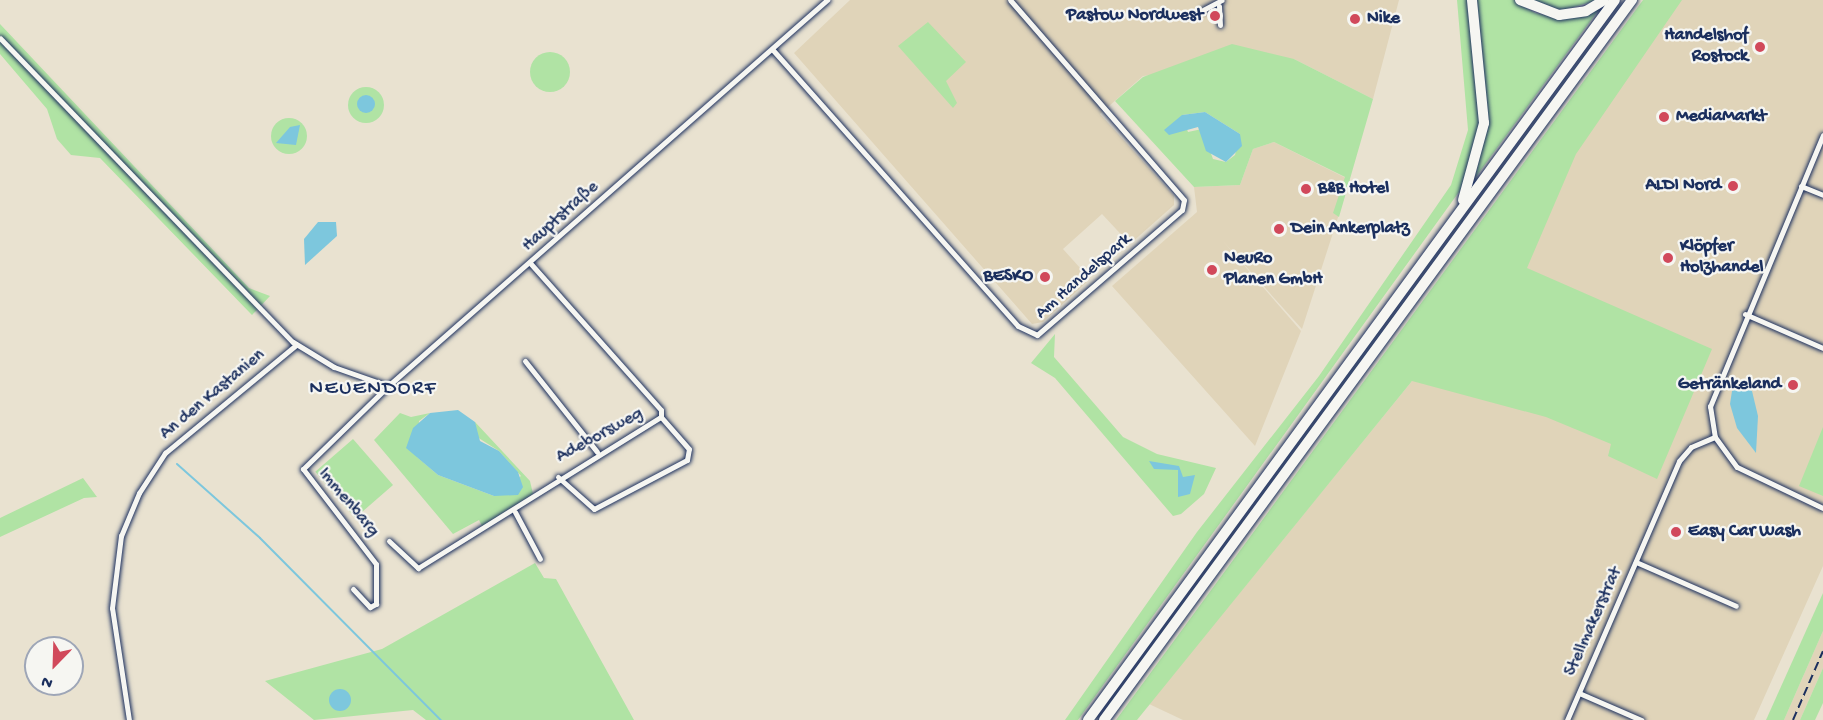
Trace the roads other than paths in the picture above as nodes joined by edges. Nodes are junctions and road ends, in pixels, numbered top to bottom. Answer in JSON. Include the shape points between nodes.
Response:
{"nodes":[{"id":1,"x":827,"y":0,"type":"edge"},
{"id":2,"x":1010,"y":0,"type":"edge"},
{"id":3,"x":1473,"y":0,"type":"edge"},
{"id":4,"x":1520,"y":0,"type":"edge"},
{"id":5,"x":1604,"y":0,"type":"edge"},
{"id":6,"x":1615,"y":0,"type":"edge"},
{"id":7,"x":1632,"y":0,"type":"edge"},
{"id":8,"x":1221,"y":3,"type":"edge"},
{"id":9,"x":1203,"y":10,"type":"dead end"},
{"id":10,"x":1220,"y":25,"type":"dead end"},
{"id":11,"x":0,"y":38,"type":"edge"},
{"id":12,"x":772,"y":48,"type":"junction"},
{"id":13,"x":1823,"y":135,"type":"edge"},
{"id":14,"x":1801,"y":186,"type":"junction"},
{"id":15,"x":1823,"y":195,"type":"edge"},
{"id":16,"x":1459,"y":213,"type":"junction"},
{"id":17,"x":531,"y":264,"type":"junction"},
{"id":18,"x":1745,"y":314,"type":"junction"},
{"id":19,"x":296,"y":345,"type":"junction"},
{"id":20,"x":1823,"y":348,"type":"edge"},
{"id":21,"x":525,"y":361,"type":"dead end"},
{"id":22,"x":388,"y":386,"type":"junction"},
{"id":23,"x":661,"y":417,"type":"junction"},
{"id":24,"x":1715,"y":437,"type":"junction"},
{"id":25,"x":597,"y":452,"type":"junction"},
{"id":26,"x":558,"y":477,"type":"junction"},
{"id":27,"x":1823,"y":508,"type":"edge"},
{"id":28,"x":515,"y":512,"type":"junction"},
{"id":29,"x":388,"y":541,"type":"dead end"},
{"id":30,"x":540,"y":559,"type":"dead end"},
{"id":31,"x":1636,"y":562,"type":"junction"},
{"id":32,"x":353,"y":590,"type":"dead end"},
{"id":33,"x":1736,"y":606,"type":"dead end"},
{"id":34,"x":1579,"y":693,"type":"junction"},
{"id":35,"x":129,"y":720,"type":"edge"},
{"id":36,"x":1088,"y":720,"type":"edge"},
{"id":37,"x":1104,"y":720,"type":"edge"},
{"id":38,"x":1567,"y":720,"type":"edge"},
{"id":39,"x":1641,"y":720,"type":"edge"}],
"edges":[{"from":1,"to":12,"type":"street","name":"Hauptstraße"},
{"from":2,"to":12,"type":"street","name":"Am Handelspark","via":[[1184,200],[1182,210],[1037,335],[1018,326]]},
{"from":3,"to":16,"type":"highway","via":[[1484,123]]},
{"from":4,"to":5,"type":"highway","via":[[1537,10],[1565,15]]},
{"from":6,"to":16,"type":"highway"},
{"from":7,"to":37,"type":"highway"},
{"from":8,"to":9,"type":"street"},
{"from":8,"to":10,"type":"street"},
{"from":11,"to":19,"type":"street"},
{"from":12,"to":17,"type":"street","name":"Hauptstraße"},
{"from":13,"to":14,"type":"street"},
{"from":14,"to":15,"type":"street"},
{"from":14,"to":18,"type":"street"},
{"from":16,"to":36,"type":"highway"},
{"from":17,"to":22,"type":"street","name":"Hauptstraße"},
{"from":17,"to":23,"type":"street","name":"Adeborsweg","via":[[661,410]]},
{"from":18,"to":20,"type":"street"},
{"from":18,"to":24,"type":"street","via":[[1711,398]]},
{"from":19,"to":22,"type":"street"},
{"from":19,"to":35,"type":"street","name":"An den Kastanien","via":[[165,453],[121,536],[112,608]]},
{"from":21,"to":25,"type":"street"},
{"from":22,"to":32,"type":"street","name":"Immenbarg","via":[[303,469],[376,564],[376,604],[370,607]]},
{"from":23,"to":25,"type":"street","name":"Adeborsweg"},
{"from":23,"to":26,"type":"street","via":[[689,448],[687,460],[594,509]]},
{"from":24,"to":27,"type":"street","via":[[1743,472]]},
{"from":24,"to":31,"type":"street","name":"Stellmakerstrat","via":[[1691,447],[1679,461]]},
{"from":25,"to":26,"type":"street","name":"Adeborsweg"},
{"from":26,"to":28,"type":"street","name":"Adeborsweg"},
{"from":28,"to":29,"type":"street","name":"Adeborsweg","via":[[439,550],[418,568]]},
{"from":28,"to":30,"type":"street"},
{"from":31,"to":33,"type":"street","name":"Stellmakerstrat"},
{"from":31,"to":34,"type":"street","name":"Stellmakerstrat"},
{"from":34,"to":38,"type":"street","name":"Stellmakerstrat"},
{"from":34,"to":39,"type":"street","name":"Stellmakerstrat"}]}
